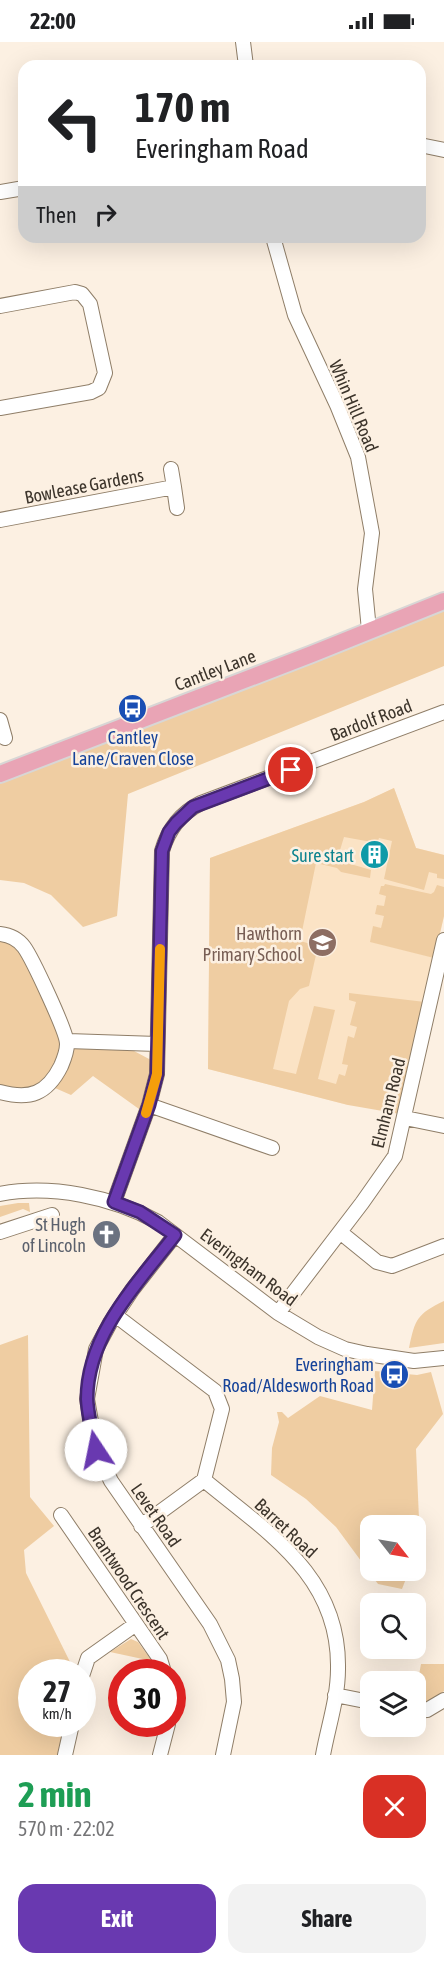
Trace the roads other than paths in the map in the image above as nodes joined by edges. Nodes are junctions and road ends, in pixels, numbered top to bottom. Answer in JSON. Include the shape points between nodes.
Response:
{"nodes":[{"id":1,"x":243,"y":42,"type":"edge"},
{"id":2,"x":245,"y":60,"type":"edge"},
{"id":3,"x":426,"y":147,"type":"edge"},
{"id":4,"x":444,"y":150,"type":"edge"},
{"id":5,"x":18,"y":189,"type":"edge"},
{"id":6,"x":0,"y":192,"type":"edge"},
{"id":7,"x":275,"y":243,"type":"edge"},
{"id":8,"x":0,"y":306,"type":"edge"},
{"id":9,"x":0,"y":408,"type":"edge"},
{"id":10,"x":171,"y":469,"type":"dead end"},
{"id":11,"x":174,"y":487,"type":"junction"},
{"id":12,"x":177,"y":508,"type":"dead end"},
{"id":13,"x":0,"y":520,"type":"edge"},
{"id":14,"x":444,"y":601,"type":"edge"},
{"id":15,"x":369,"y":630,"type":"junction"},
{"id":16,"x":444,"y":713,"type":"edge"},
{"id":17,"x":0,"y":720,"type":"edge"},
{"id":18,"x":5,"y":738,"type":"dead end"},
{"id":19,"x":0,"y":774,"type":"edge"},
{"id":20,"x":0,"y":934,"type":"edge"},
{"id":21,"x":444,"y":940,"type":"edge"},
{"id":22,"x":68,"y":1041,"type":"junction"},
{"id":23,"x":158,"y":1044,"type":"junction"},
{"id":24,"x":0,"y":1092,"type":"edge"},
{"id":25,"x":149,"y":1105,"type":"junction"},
{"id":26,"x":405,"y":1118,"type":"junction"},
{"id":27,"x":444,"y":1126,"type":"edge"},
{"id":28,"x":272,"y":1148,"type":"dead end"},
{"id":29,"x":0,"y":1194,"type":"edge"},
{"id":30,"x":114,"y":1202,"type":"junction"},
{"id":31,"x":52,"y":1215,"type":"dead end"},
{"id":32,"x":0,"y":1232,"type":"edge"},
{"id":33,"x":340,"y":1232,"type":"junction"},
{"id":34,"x":175,"y":1235,"type":"junction"},
{"id":35,"x":444,"y":1246,"type":"edge"},
{"id":36,"x":278,"y":1312,"type":"junction"},
{"id":37,"x":115,"y":1315,"type":"junction"},
{"id":38,"x":444,"y":1358,"type":"edge"},
{"id":39,"x":204,"y":1480,"type":"junction"},
{"id":40,"x":61,"y":1515,"type":"dead end"},
{"id":41,"x":141,"y":1526,"type":"junction"},
{"id":42,"x":136,"y":1624,"type":"junction"},
{"id":43,"x":88,"y":1659,"type":"edge"},
{"id":44,"x":160,"y":1659,"type":"edge"},
{"id":45,"x":335,"y":1695,"type":"junction"},
{"id":46,"x":360,"y":1700,"type":"edge"},
{"id":47,"x":444,"y":1700,"type":"edge"},
{"id":48,"x":426,"y":1710,"type":"edge"},
{"id":49,"x":69,"y":1737,"type":"edge"},
{"id":50,"x":165,"y":1737,"type":"edge"},
{"id":51,"x":65,"y":1755,"type":"edge"},
{"id":52,"x":160,"y":1755,"type":"edge"},
{"id":53,"x":223,"y":1755,"type":"edge"},
{"id":54,"x":323,"y":1755,"type":"edge"}],
"edges":[{"from":1,"to":2,"type":"street"},
{"from":3,"to":4,"type":"street"},
{"from":5,"to":6,"type":"street"},
{"from":7,"to":15,"type":"street","name":"Whin Hill Road","via":[[295,315],[358,457],[372,533],[365,589]]},
{"from":8,"to":9,"type":"street","via":[[82,294],[90,304],[105,373],[99,388],[91,392]]},
{"from":10,"to":11,"type":"street"},
{"from":11,"to":12,"type":"street"},
{"from":11,"to":13,"type":"street","name":"Bowlease Gardens"},
{"from":14,"to":15,"type":"main road","name":"Cantley Lane"},
{"from":15,"to":19,"type":"main road","name":"Cantley Lane"},
{"from":16,"to":23,"type":"street","name":"Bardolf Road","via":[[201,803],[184,813],[169,832],[162,851]]},
{"from":17,"to":18,"type":"street"},
{"from":20,"to":22,"type":"street","via":[[8,934],[23,946]]},
{"from":21,"to":26,"type":"street","name":"Elmham Road"},
{"from":22,"to":23,"type":"street"},
{"from":22,"to":24,"type":"street","via":[[62,1063],[46,1088],[31,1094]]},
{"from":23,"to":25,"type":"street","name":"Bardolf Road"},
{"from":25,"to":28,"type":"street"},
{"from":25,"to":30,"type":"street","name":"Bardolf Road"},
{"from":26,"to":27,"type":"street"},
{"from":26,"to":33,"type":"street","name":"Elmham Road","via":[[395,1156]]},
{"from":29,"to":30,"type":"street","name":"Everingham Road","via":[[52,1191]]},
{"from":30,"to":34,"type":"street","name":"Everingham Road","via":[[140,1212]]},
{"from":31,"to":32,"type":"street"},
{"from":33,"to":35,"type":"street","via":[[377,1262],[393,1266]]},
{"from":33,"to":36,"type":"street","name":"Elmham Road"},
{"from":34,"to":36,"type":"street","name":"Everingham Road"},
{"from":34,"to":37,"type":"street","name":"Levet Road"},
{"from":36,"to":38,"type":"street","name":"Everingham Road","via":[[318,1337],[345,1348],[414,1361]]},
{"from":37,"to":39,"type":"street","via":[[219,1398],[222,1414]]},
{"from":37,"to":41,"type":"street","name":"Levet Road","via":[[96,1349],[87,1399],[89,1418],[103,1466]]},
{"from":39,"to":41,"type":"street"},
{"from":39,"to":45,"type":"street","name":"Barret Road","via":[[280,1543],[315,1583],[334,1629],[338,1671]]},
{"from":40,"to":42,"type":"street","name":"Brantwood Crescent"},
{"from":41,"to":53,"type":"street","name":"Levet Road","via":[[210,1624],[228,1660],[234,1702]]},
{"from":42,"to":43,"type":"street"},
{"from":42,"to":44,"type":"street","name":"Brantwood Crescent"},
{"from":45,"to":46,"type":"street"},
{"from":45,"to":54,"type":"street","name":"Barret Road"},
{"from":47,"to":48,"type":"street"},
{"from":49,"to":51,"type":"street"},
{"from":50,"to":52,"type":"street"}]}
